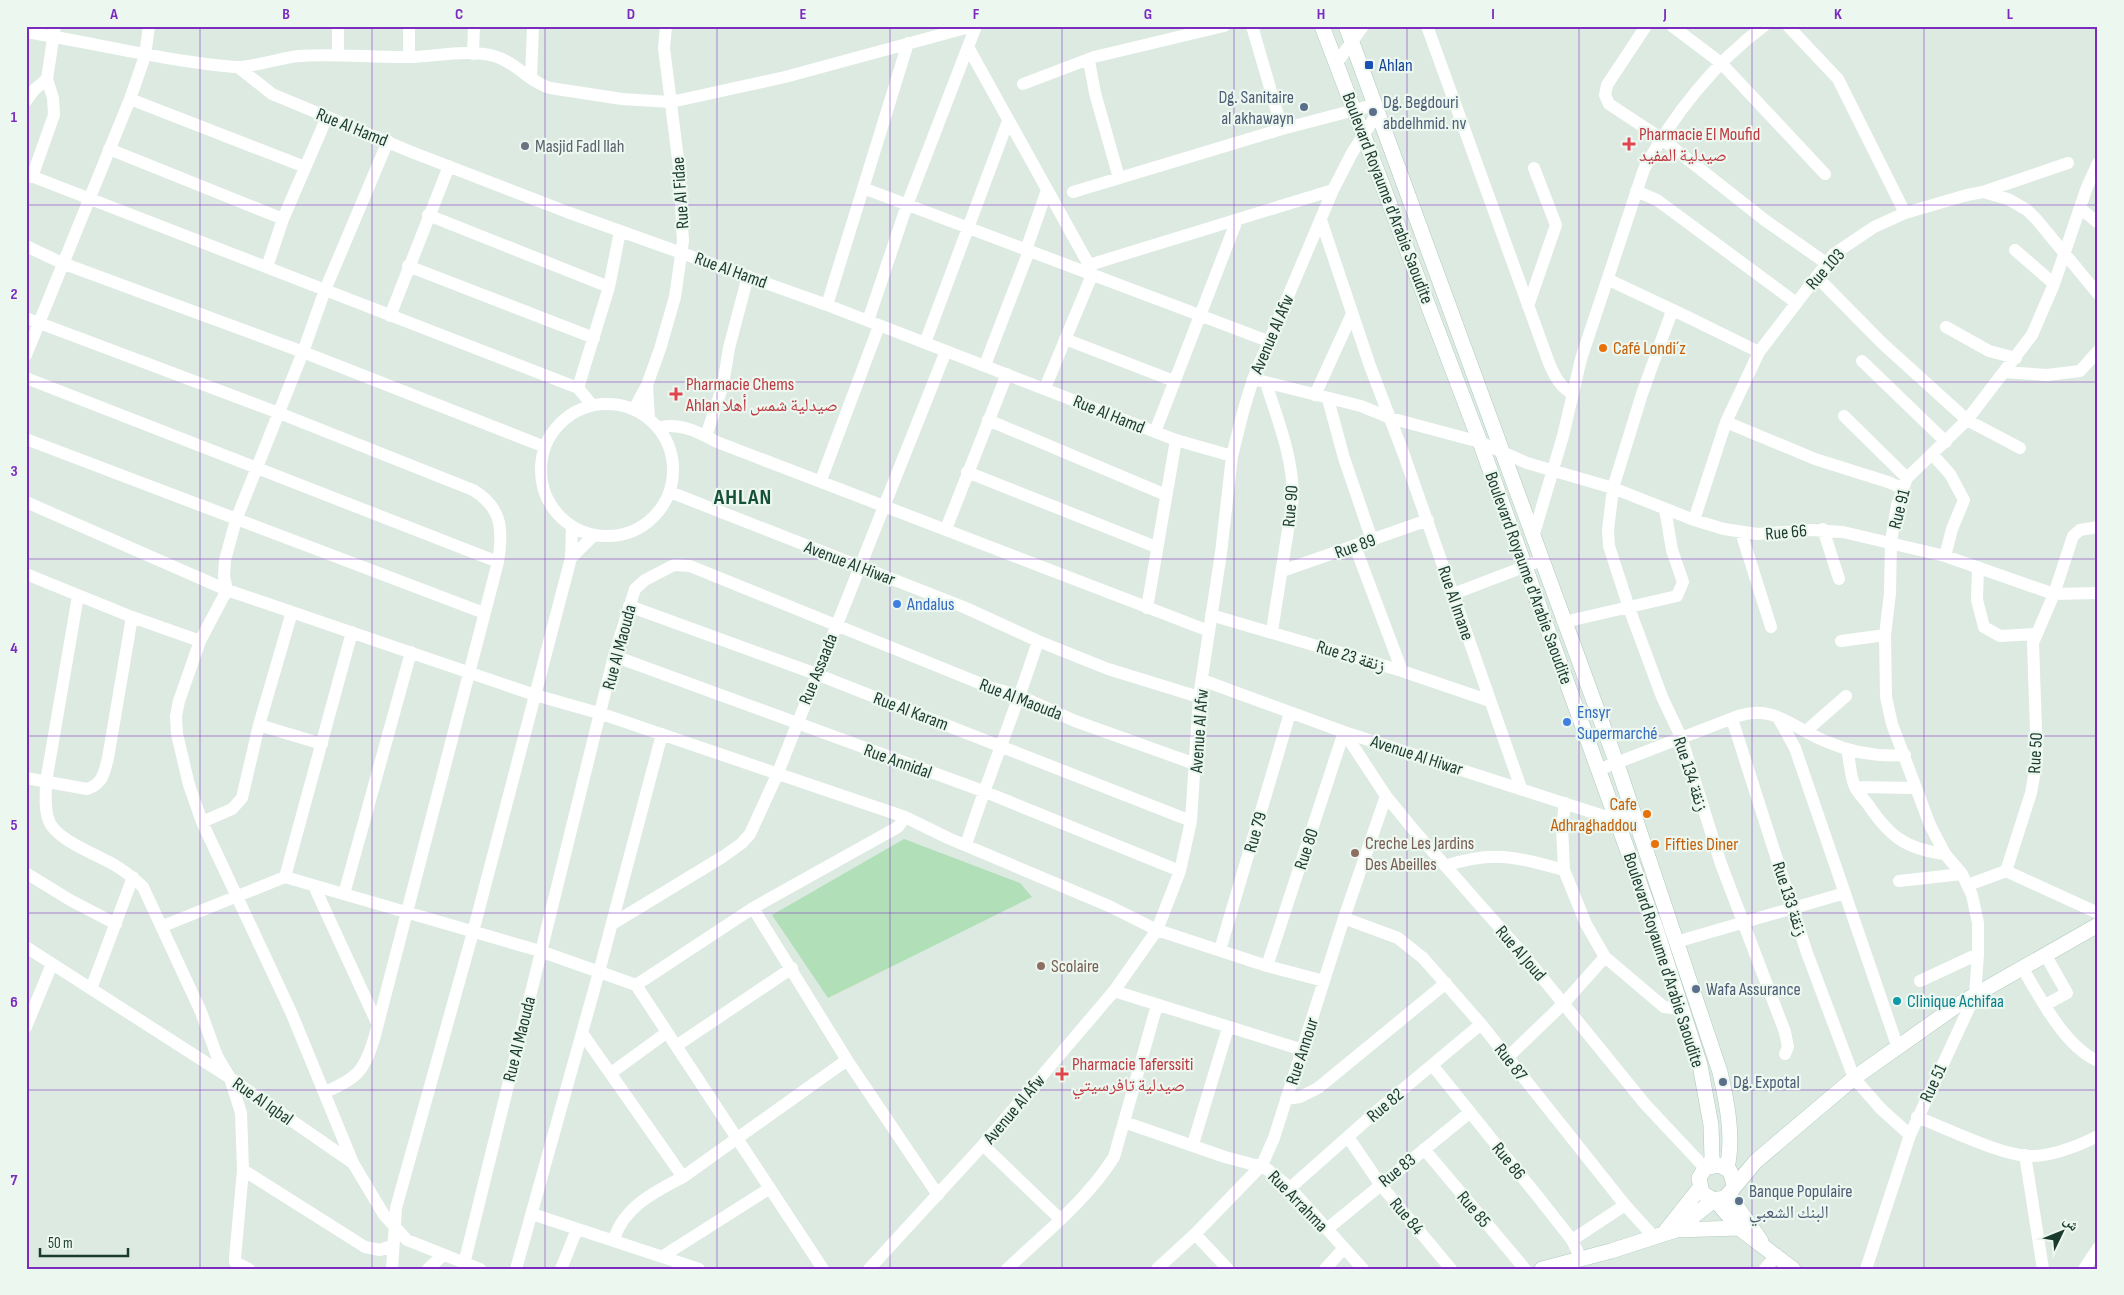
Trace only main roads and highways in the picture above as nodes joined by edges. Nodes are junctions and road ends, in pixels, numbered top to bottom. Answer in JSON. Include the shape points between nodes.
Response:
{"nodes":[{"id":1,"x":1322,"y":26,"type":"edge"},
{"id":2,"x":1346,"y":26,"type":"edge"},
{"id":3,"x":2098,"y":925,"type":"edge"},
{"id":4,"x":1707,"y":1167,"type":"junction"},
{"id":5,"x":1725,"y":1187,"type":"junction"},
{"id":6,"x":1700,"y":1188,"type":"junction"},
{"id":7,"x":1739,"y":1228,"type":"junction"},
{"id":8,"x":1665,"y":1233,"type":"junction"},
{"id":9,"x":1764,"y":1245,"type":"junction"},
{"id":10,"x":1542,"y":1269,"type":"edge"},
{"id":11,"x":1793,"y":1269,"type":"edge"}],
"edges":[{"from":1,"to":4,"type":"main road","name":"Boulevard Royaume d'Arabie Saoudite","via":[[1480,442],[1656,929],[1700,1065],[1712,1143],[1712,1158]]},
{"from":2,"to":5,"type":"main road","name":"Boulevard Royaume d'Arabie Saoudite","via":[[1617,764],[1720,1072],[1730,1140]]},
{"from":3,"to":5,"type":"main road","via":[[1975,995],[1854,1078]]},
{"from":4,"to":5,"type":"main road","via":[[1719,1165]]},
{"from":4,"to":6,"type":"main road","name":"Boulevard Royaume d'Arabie Saoudite","via":[[1699,1178]]},
{"from":5,"to":6,"type":"main road","via":[[1705,1196]]},
{"from":5,"to":7,"type":"main road"},
{"from":5,"to":8,"type":"main road"},
{"from":5,"to":9,"type":"main road"},
{"from":6,"to":8,"type":"main road"},
{"from":7,"to":8,"type":"main road"},
{"from":7,"to":9,"type":"main road"},
{"from":8,"to":10,"type":"main road"},
{"from":9,"to":11,"type":"main road"}]}
